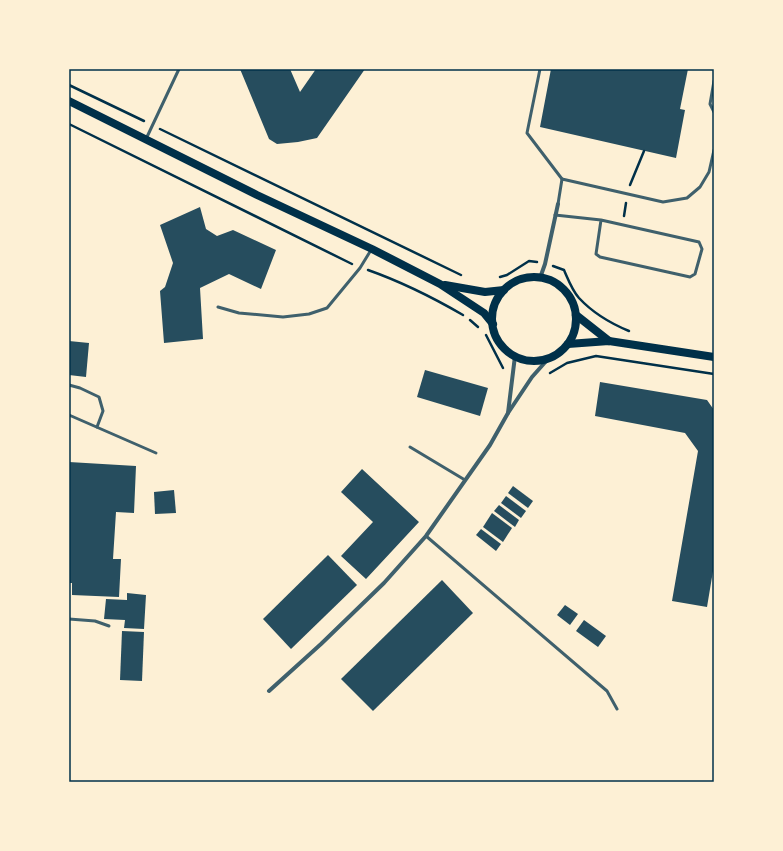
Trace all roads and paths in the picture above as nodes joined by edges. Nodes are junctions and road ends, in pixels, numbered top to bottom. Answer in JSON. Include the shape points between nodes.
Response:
{"nodes":[{"id":1,"x":179,"y":69,"type":"edge"},
{"id":2,"x":540,"y":69,"type":"edge"},
{"id":3,"x":714,"y":81,"type":"edge"},
{"id":4,"x":69,"y":86,"type":"edge"},
{"id":5,"x":69,"y":101,"type":"edge"},
{"id":6,"x":714,"y":112,"type":"edge"},
{"id":7,"x":152,"y":125,"type":"junction"},
{"id":8,"x":146,"y":139,"type":"junction"},
{"id":9,"x":714,"y":150,"type":"edge"},
{"id":10,"x":562,"y":179,"type":"junction"},
{"id":11,"x":558,"y":204,"type":"joint"},
{"id":12,"x":555,"y":215,"type":"junction"},
{"id":13,"x":601,"y":220,"type":"junction"},
{"id":14,"x":372,"y":249,"type":"junction"},
{"id":15,"x":545,"y":264,"type":"junction"},
{"id":16,"x":462,"y":275,"type":"dead end"},
{"id":17,"x":540,"y":278,"type":"junction"},
{"id":18,"x":440,"y":284,"type":"junction"},
{"id":19,"x":504,"y":290,"type":"junction"},
{"id":20,"x":218,"y":307,"type":"dead end"},
{"id":21,"x":576,"y":314,"type":"junction"},
{"id":22,"x":470,"y":320,"type":"dead end"},
{"id":23,"x":493,"y":324,"type":"junction"},
{"id":24,"x":632,"y":332,"type":"dead end"},
{"id":25,"x":609,"y":341,"type":"junction"},
{"id":26,"x":568,"y":344,"type":"junction"},
{"id":27,"x":515,"y":356,"type":"junction"},
{"id":28,"x":714,"y":357,"type":"edge"},
{"id":29,"x":548,"y":359,"type":"junction"},
{"id":30,"x":505,"y":371,"type":"dead end"},
{"id":31,"x":548,"y":374,"type":"dead end"},
{"id":32,"x":714,"y":374,"type":"edge"},
{"id":33,"x":69,"y":385,"type":"edge"},
{"id":34,"x":508,"y":413,"type":"junction"},
{"id":35,"x":69,"y":415,"type":"edge"},
{"id":36,"x":97,"y":427,"type":"junction"},
{"id":37,"x":410,"y":447,"type":"dead end"},
{"id":38,"x":156,"y":453,"type":"dead end"},
{"id":39,"x":465,"y":480,"type":"junction"},
{"id":40,"x":426,"y":536,"type":"junction"},
{"id":41,"x":69,"y":619,"type":"edge"},
{"id":42,"x":109,"y":626,"type":"dead end"},
{"id":43,"x":269,"y":691,"type":"dead end"},
{"id":44,"x":617,"y":709,"type":"dead end"}],
"edges":[{"from":1,"to":7,"type":"lane"},
{"from":2,"to":10,"type":"lane","via":[[527,133]]},
{"from":3,"to":6,"type":"lane","via":[[710,104]]},
{"from":4,"to":7,"type":"path"},
{"from":5,"to":8,"type":"main road"},
{"from":7,"to":8,"type":"lane"},
{"from":7,"to":16,"type":"path"},
{"from":8,"to":14,"type":"main road"},
{"from":9,"to":10,"type":"lane","via":[[708,172],[700,187],[688,198],[664,202]]},
{"from":10,"to":11,"type":"lane"},
{"from":11,"to":12,"type":"street"},
{"from":12,"to":13,"type":"lane"},
{"from":12,"to":15,"type":"street"},
{"from":13,"to":13,"type":"lane","via":[[596,254],[600,257],[690,276],[695,274],[702,249],[699,242]]},
{"from":14,"to":18,"type":"main road"},
{"from":14,"to":20,"type":"lane","via":[[327,308],[309,314],[283,316],[239,314]]},
{"from":15,"to":17,"type":"street"},
{"from":15,"to":24,"type":"path","via":[[564,270],[580,298],[594,310]]},
{"from":17,"to":19,"type":"main road","via":[[517,281]]},
{"from":17,"to":21,"type":"main road","via":[[557,284],[566,292]]},
{"from":18,"to":19,"type":"main road","via":[[485,292]]},
{"from":18,"to":23,"type":"main road","via":[[484,313]]},
{"from":19,"to":23,"type":"main road","via":[[497,299],[493,311]]},
{"from":21,"to":25,"type":"main road"},
{"from":21,"to":26,"type":"main road","via":[[573,335]]},
{"from":22,"to":30,"type":"path","via":[[488,336]]},
{"from":23,"to":27,"type":"main road","via":[[501,345]]},
{"from":25,"to":26,"type":"main road"},
{"from":25,"to":28,"type":"main road"},
{"from":26,"to":29,"type":"main road"},
{"from":27,"to":29,"type":"main road","via":[[537,361]]},
{"from":27,"to":34,"type":"street"},
{"from":29,"to":34,"type":"street","via":[[532,377]]},
{"from":31,"to":32,"type":"path","via":[[567,362],[596,356]]},
{"from":33,"to":36,"type":"lane","via":[[99,397],[103,411]]},
{"from":34,"to":39,"type":"street","via":[[490,445]]},
{"from":35,"to":36,"type":"lane"},
{"from":36,"to":38,"type":"lane"},
{"from":37,"to":39,"type":"lane"},
{"from":39,"to":40,"type":"street"},
{"from":40,"to":43,"type":"street","via":[[384,583]]},
{"from":40,"to":44,"type":"lane","via":[[607,691]]},
{"from":41,"to":42,"type":"lane","via":[[95,621]]}]}
